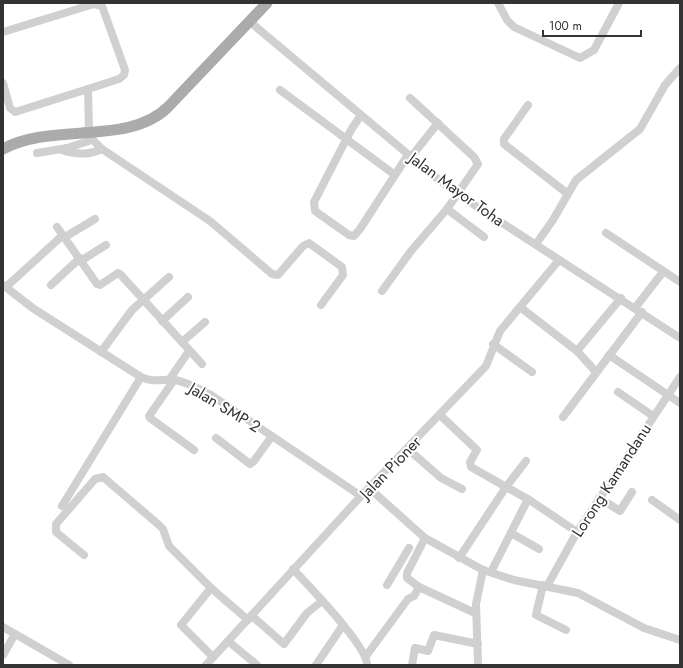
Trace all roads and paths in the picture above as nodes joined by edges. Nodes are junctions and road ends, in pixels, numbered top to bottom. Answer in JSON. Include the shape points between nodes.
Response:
{"nodes":[{"id":1,"x":267,"y":3,"type":"edge"},
{"id":2,"x":498,"y":3,"type":"edge"},
{"id":3,"x":619,"y":3,"type":"edge"},
{"id":4,"x":249,"y":21,"type":"junction"},
{"id":5,"x":3,"y":32,"type":"edge"},
{"id":6,"x":680,"y":68,"type":"edge"},
{"id":7,"x":3,"y":83,"type":"edge"},
{"id":8,"x":88,"y":89,"type":"junction"},
{"id":9,"x":280,"y":90,"type":"dead end"},
{"id":10,"x":410,"y":98,"type":"dead end"},
{"id":11,"x":528,"y":105,"type":"dead end"},
{"id":12,"x":361,"y":115,"type":"junction"},
{"id":13,"x":438,"y":123,"type":"junction"},
{"id":14,"x":88,"y":134,"type":"junction"},
{"id":15,"x":346,"y":139,"type":"junction"},
{"id":16,"x":3,"y":148,"type":"edge"},
{"id":17,"x":61,"y":149,"type":"junction"},
{"id":18,"x":102,"y":149,"type":"junction"},
{"id":19,"x":37,"y":153,"type":"dead end"},
{"id":20,"x":410,"y":156,"type":"junction"},
{"id":21,"x":395,"y":175,"type":"junction"},
{"id":22,"x":458,"y":194,"type":"junction"},
{"id":23,"x":568,"y":194,"type":"junction"},
{"id":24,"x":447,"y":209,"type":"junction"},
{"id":25,"x":95,"y":219,"type":"dead end"},
{"id":26,"x":57,"y":227,"type":"dead end"},
{"id":27,"x":606,"y":232,"type":"dead end"},
{"id":28,"x":64,"y":236,"type":"junction"},
{"id":29,"x":484,"y":237,"type":"dead end"},
{"id":30,"x":536,"y":244,"type":"junction"},
{"id":31,"x":106,"y":245,"type":"dead end"},
{"id":32,"x":81,"y":259,"type":"junction"},
{"id":33,"x":559,"y":260,"type":"junction"},
{"id":34,"x":663,"y":272,"type":"junction"},
{"id":35,"x":169,"y":277,"type":"dead end"},
{"id":36,"x":680,"y":282,"type":"edge"},
{"id":37,"x":51,"y":285,"type":"dead end"},
{"id":38,"x":4,"y":286,"type":"edge"},
{"id":39,"x":382,"y":291,"type":"dead end"},
{"id":40,"x":188,"y":298,"type":"dead end"},
{"id":41,"x":621,"y":298,"type":"junction"},
{"id":42,"x":142,"y":300,"type":"junction"},
{"id":43,"x":320,"y":305,"type":"dead end"},
{"id":44,"x":520,"y":307,"type":"junction"},
{"id":45,"x":638,"y":310,"type":"junction"},
{"id":46,"x":162,"y":321,"type":"junction"},
{"id":47,"x":205,"y":322,"type":"dead end"},
{"id":48,"x":680,"y":337,"type":"edge"},
{"id":49,"x":182,"y":342,"type":"junction"},
{"id":50,"x":493,"y":344,"type":"junction"},
{"id":51,"x":189,"y":351,"type":"junction"},
{"id":52,"x":576,"y":351,"type":"junction"},
{"id":53,"x":101,"y":352,"type":"junction"},
{"id":54,"x":609,"y":355,"type":"junction"},
{"id":55,"x":202,"y":364,"type":"dead end"},
{"id":56,"x":532,"y":372,"type":"dead end"},
{"id":57,"x":596,"y":372,"type":"junction"},
{"id":58,"x":141,"y":377,"type":"junction"},
{"id":59,"x":680,"y":377,"type":"edge"},
{"id":60,"x":172,"y":380,"type":"junction"},
{"id":61,"x":618,"y":392,"type":"dead end"},
{"id":62,"x":668,"y":395,"type":"junction"},
{"id":63,"x":680,"y":403,"type":"edge"},
{"id":64,"x":440,"y":415,"type":"junction"},
{"id":65,"x":653,"y":416,"type":"junction"},
{"id":66,"x":563,"y":417,"type":"dead end"},
{"id":67,"x":272,"y":436,"type":"junction"},
{"id":68,"x":216,"y":438,"type":"dead end"},
{"id":69,"x":408,"y":449,"type":"junction"},
{"id":70,"x":194,"y":450,"type":"dead end"},
{"id":71,"x":526,"y":461,"type":"dead end"},
{"id":72,"x":506,"y":487,"type":"junction"},
{"id":73,"x":369,"y":488,"type":"junction"},
{"id":74,"x":462,"y":489,"type":"dead end"},
{"id":75,"x":632,"y":492,"type":"dead end"},
{"id":76,"x":361,"y":496,"type":"junction"},
{"id":77,"x":599,"y":498,"type":"junction"},
{"id":78,"x":528,"y":500,"type":"junction"},
{"id":79,"x":652,"y":500,"type":"dead end"},
{"id":80,"x":62,"y":506,"type":"dead end"},
{"id":81,"x":680,"y":520,"type":"edge"},
{"id":82,"x":577,"y":532,"type":"junction"},
{"id":83,"x":511,"y":533,"type":"junction"},
{"id":84,"x":425,"y":538,"type":"junction"},
{"id":85,"x":409,"y":548,"type":"dead end"},
{"id":86,"x":539,"y":549,"type":"dead end"},
{"id":87,"x":84,"y":555,"type":"dead end"},
{"id":88,"x":459,"y":558,"type":"junction"},
{"id":89,"x":293,"y":568,"type":"junction"},
{"id":90,"x":397,"y":569,"type":"junction"},
{"id":91,"x":487,"y":571,"type":"junction"},
{"id":92,"x":407,"y":573,"type":"junction"},
{"id":93,"x":387,"y":585,"type":"dead end"},
{"id":94,"x":545,"y":586,"type":"junction"},
{"id":95,"x":419,"y":587,"type":"junction"},
{"id":96,"x":211,"y":588,"type":"junction"},
{"id":97,"x":322,"y":601,"type":"junction"},
{"id":98,"x":476,"y":613,"type":"junction"},
{"id":99,"x":250,"y":618,"type":"junction"},
{"id":100,"x":343,"y":625,"type":"junction"},
{"id":101,"x":3,"y":627,"type":"edge"},
{"id":102,"x":566,"y":630,"type":"dead end"},
{"id":103,"x":15,"y":634,"type":"junction"},
{"id":104,"x":680,"y":640,"type":"edge"},
{"id":105,"x":228,"y":641,"type":"junction"},
{"id":106,"x":478,"y":644,"type":"junction"},
{"id":107,"x":3,"y":655,"type":"edge"},
{"id":108,"x":366,"y":656,"type":"junction"},
{"id":109,"x":213,"y":657,"type":"junction"},
{"id":110,"x":69,"y":665,"type":"edge"},
{"id":111,"x":206,"y":665,"type":"edge"},
{"id":112,"x":257,"y":665,"type":"edge"},
{"id":113,"x":316,"y":665,"type":"edge"},
{"id":114,"x":367,"y":665,"type":"edge"},
{"id":115,"x":412,"y":665,"type":"edge"},
{"id":116,"x":478,"y":665,"type":"edge"}],
"edges":[{"from":1,"to":4,"type":"main road"},
{"from":2,"to":3,"type":"street","via":[[514,27],[580,58],[594,50]]},
{"from":4,"to":12,"type":"street","name":"Jalan Mayor Toha"},
{"from":4,"to":14,"type":"main road","via":[[157,117],[131,127]]},
{"from":5,"to":8,"type":"street","via":[[94,4],[102,6],[125,70],[119,79]]},
{"from":6,"to":23,"type":"street","via":[[665,85],[640,129],[584,172]]},
{"from":7,"to":8,"type":"street","via":[[10,108],[15,112]]},
{"from":8,"to":14,"type":"street"},
{"from":9,"to":15,"type":"street"},
{"from":10,"to":13,"type":"street"},
{"from":11,"to":23,"type":"street","via":[[504,139],[504,144]]},
{"from":12,"to":15,"type":"street"},
{"from":12,"to":20,"type":"street","name":"Jalan Mayor Toha"},
{"from":13,"to":20,"type":"street"},
{"from":13,"to":22,"type":"street","via":[[477,162],[477,166]]},
{"from":14,"to":16,"type":"main road","via":[[36,137]]},
{"from":14,"to":17,"type":"street"},
{"from":14,"to":18,"type":"street"},
{"from":15,"to":21,"type":"street"},
{"from":15,"to":21,"type":"street","via":[[314,202],[315,211],[354,236]]},
{"from":17,"to":18,"type":"street","via":[[90,154]]},
{"from":17,"to":19,"type":"street"},
{"from":18,"to":43,"type":"street","via":[[201,214],[272,274],[278,275],[309,243],[344,270],[344,274]]},
{"from":20,"to":21,"type":"street"},
{"from":20,"to":22,"type":"street","name":"Jalan Mayor Toha"},
{"from":22,"to":24,"type":"street"},
{"from":22,"to":30,"type":"street","name":"Jalan Mayor Toha"},
{"from":23,"to":30,"type":"street"},
{"from":24,"to":29,"type":"street"},
{"from":24,"to":39,"type":"street","via":[[411,251]]},
{"from":25,"to":28,"type":"street"},
{"from":26,"to":28,"type":"street"},
{"from":27,"to":34,"type":"street"},
{"from":28,"to":32,"type":"street"},
{"from":28,"to":38,"type":"street"},
{"from":30,"to":33,"type":"street","name":"Jalan Mayor Toha"},
{"from":31,"to":32,"type":"street"},
{"from":32,"to":37,"type":"street"},
{"from":32,"to":42,"type":"street","via":[[98,284],[118,273]]},
{"from":33,"to":41,"type":"street","name":"Jalan Mayor Toha"},
{"from":33,"to":44,"type":"street","name":"Jalan Pioner"},
{"from":34,"to":36,"type":"street"},
{"from":34,"to":45,"type":"street"},
{"from":35,"to":42,"type":"street"},
{"from":38,"to":53,"type":"street","name":"Jalan SMP 2","via":[[34,309]]},
{"from":40,"to":46,"type":"street"},
{"from":41,"to":45,"type":"street","name":"Jalan Mayor Toha"},
{"from":41,"to":52,"type":"street"},
{"from":42,"to":46,"type":"street"},
{"from":42,"to":53,"type":"street","via":[[125,318]]},
{"from":44,"to":50,"type":"street","name":"Jalan Pioner","via":[[500,331]]},
{"from":44,"to":52,"type":"street"},
{"from":45,"to":48,"type":"street","name":"Jalan Mayor Toha"},
{"from":45,"to":54,"type":"street"},
{"from":46,"to":49,"type":"street"},
{"from":47,"to":49,"type":"street"},
{"from":49,"to":51,"type":"street"},
{"from":50,"to":56,"type":"street"},
{"from":50,"to":64,"type":"street","name":"Jalan Pioner","via":[[486,366]]},
{"from":51,"to":55,"type":"street"},
{"from":51,"to":60,"type":"street"},
{"from":52,"to":57,"type":"street"},
{"from":53,"to":58,"type":"street","name":"Jalan SMP 2"},
{"from":54,"to":57,"type":"street"},
{"from":54,"to":62,"type":"street"},
{"from":57,"to":66,"type":"street"},
{"from":58,"to":60,"type":"street","name":"Jalan SMP 2","via":[[151,381]]},
{"from":58,"to":80,"type":"street"},
{"from":59,"to":62,"type":"street","name":"Lorong Kamandanu"},
{"from":60,"to":67,"type":"street","name":"Jalan SMP 2","via":[[211,395]]},
{"from":60,"to":70,"type":"street","via":[[149,416]]},
{"from":61,"to":65,"type":"street"},
{"from":62,"to":63,"type":"street"},
{"from":62,"to":65,"type":"street","name":"Lorong Kamandanu"},
{"from":64,"to":69,"type":"street","name":"Jalan Pioner"},
{"from":64,"to":72,"type":"street","via":[[477,450],[470,462],[471,466]]},
{"from":65,"to":77,"type":"street","name":"Lorong Kamandanu"},
{"from":67,"to":68,"type":"street","via":[[250,464]]},
{"from":67,"to":76,"type":"street","name":"Jalan SMP 2"},
{"from":69,"to":73,"type":"street","name":"Jalan Pioner"},
{"from":69,"to":74,"type":"street","via":[[441,478]]},
{"from":71,"to":72,"type":"street"},
{"from":72,"to":78,"type":"street"},
{"from":72,"to":88,"type":"street"},
{"from":73,"to":76,"type":"street","name":"Jalan Pioner"},
{"from":73,"to":84,"type":"street"},
{"from":75,"to":77,"type":"street","via":[[620,511]]},
{"from":76,"to":89,"type":"street","name":"Jalan Pioner"},
{"from":77,"to":82,"type":"street","name":"Lorong Kamandanu"},
{"from":78,"to":82,"type":"street"},
{"from":78,"to":83,"type":"street"},
{"from":79,"to":81,"type":"street"},
{"from":82,"to":94,"type":"street","name":"Lorong Kamandanu"},
{"from":83,"to":86,"type":"street"},
{"from":83,"to":91,"type":"street"},
{"from":84,"to":88,"type":"street"},
{"from":84,"to":92,"type":"street"},
{"from":85,"to":90,"type":"street"},
{"from":87,"to":96,"type":"street","via":[[56,532],[55,528],[95,480],[103,477],[163,529],[169,546]]},
{"from":88,"to":91,"type":"street"},
{"from":89,"to":97,"type":"street"},
{"from":89,"to":99,"type":"street","name":"Jalan Pioner"},
{"from":90,"to":92,"type":"street"},
{"from":90,"to":93,"type":"street"},
{"from":91,"to":94,"type":"street"},
{"from":91,"to":98,"type":"street","via":[[477,595]]},
{"from":92,"to":95,"type":"street","via":[[407,578]]},
{"from":94,"to":102,"type":"street","name":"Lorong Kamandanu","via":[[536,615]]},
{"from":94,"to":104,"type":"street","via":[[578,593],[644,628]]},
{"from":95,"to":98,"type":"street"},
{"from":95,"to":108,"type":"street"},
{"from":96,"to":99,"type":"street"},
{"from":96,"to":109,"type":"street","via":[[181,625]]},
{"from":97,"to":99,"type":"street","via":[[307,613],[284,644]]},
{"from":97,"to":100,"type":"street"},
{"from":98,"to":106,"type":"street"},
{"from":99,"to":105,"type":"street","name":"Jalan Pioner"},
{"from":100,"to":108,"type":"street"},
{"from":100,"to":113,"type":"street"},
{"from":101,"to":103,"type":"street"},
{"from":103,"to":107,"type":"street"},
{"from":103,"to":110,"type":"street"},
{"from":105,"to":109,"type":"street","name":"Jalan Pioner"},
{"from":105,"to":112,"type":"street"},
{"from":106,"to":115,"type":"street","via":[[434,635],[428,651],[415,648]]},
{"from":106,"to":116,"type":"street"},
{"from":108,"to":114,"type":"street"},
{"from":109,"to":111,"type":"street","name":"Jalan Pioner"}]}
